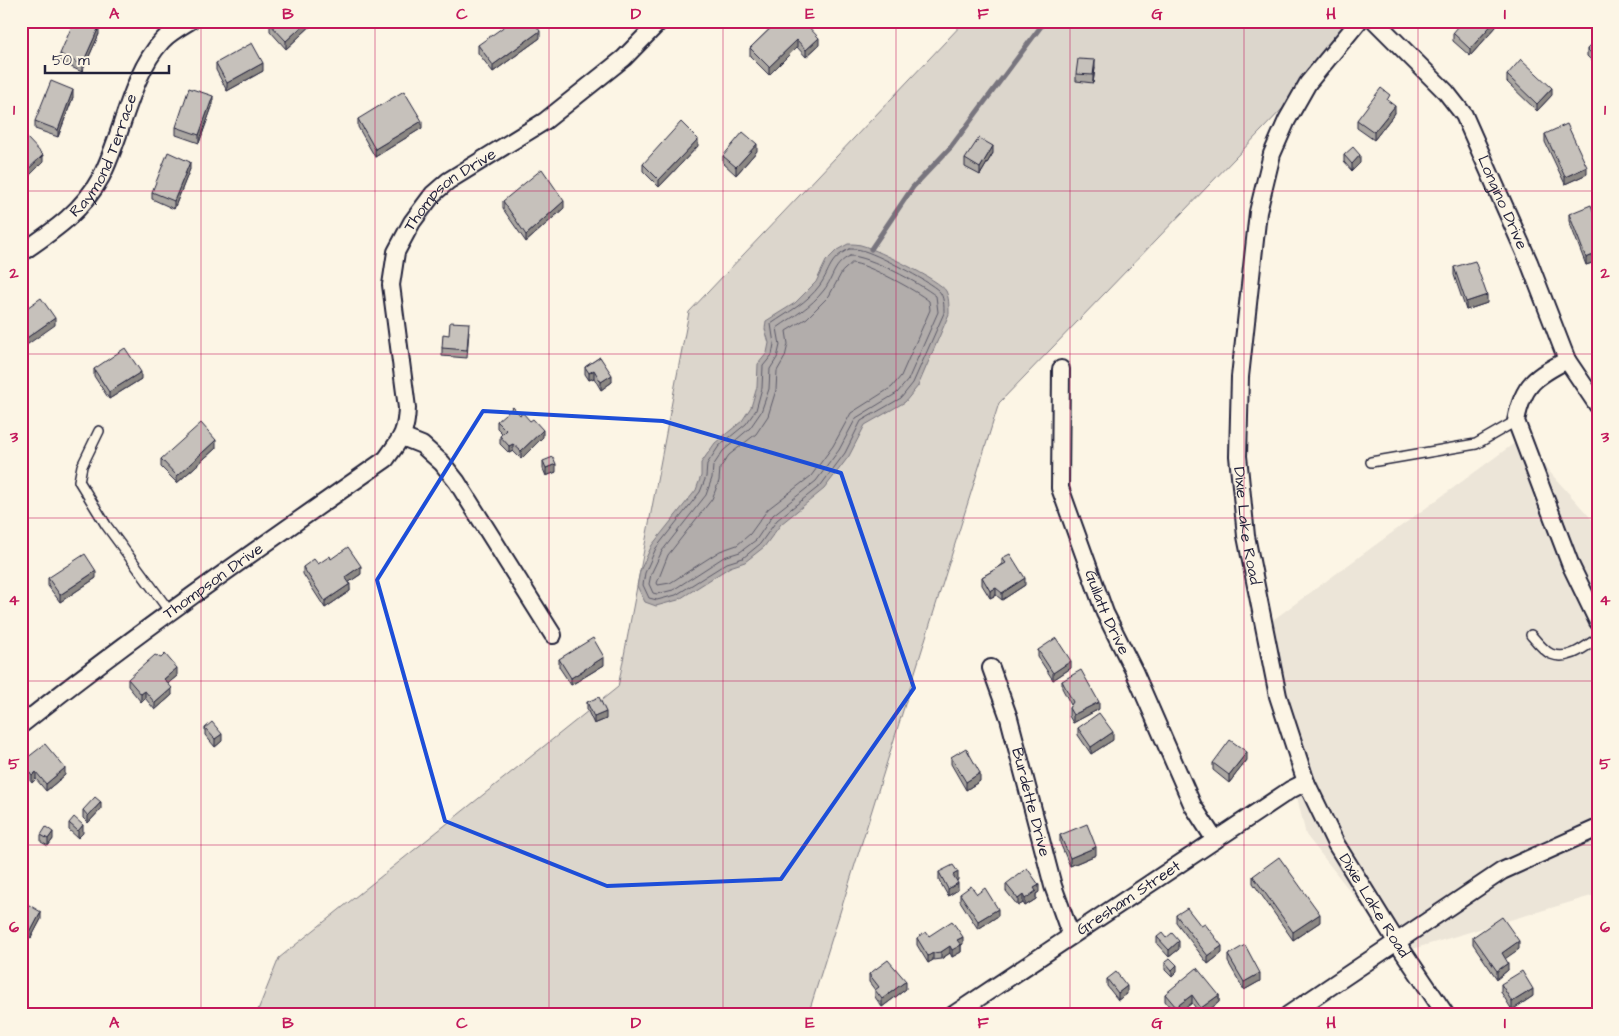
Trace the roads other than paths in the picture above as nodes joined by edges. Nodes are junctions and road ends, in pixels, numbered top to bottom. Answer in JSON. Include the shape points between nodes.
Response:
{"nodes":[{"id":1,"x":190,"y":21,"type":"edge"},
{"id":2,"x":660,"y":21,"type":"edge"},
{"id":3,"x":1359,"y":21,"type":"edge"},
{"id":4,"x":1374,"y":21,"type":"edge"},
{"id":5,"x":21,"y":253,"type":"edge"},
{"id":6,"x":1567,"y":360,"type":"junction"},
{"id":7,"x":1061,"y":369,"type":"dead end"},
{"id":8,"x":1598,"y":406,"type":"edge"},
{"id":9,"x":1516,"y":421,"type":"junction"},
{"id":10,"x":99,"y":431,"type":"dead end"},
{"id":11,"x":402,"y":436,"type":"junction"},
{"id":12,"x":1371,"y":462,"type":"dead end"},
{"id":13,"x":170,"y":612,"type":"junction"},
{"id":14,"x":1598,"y":622,"type":"edge"},
{"id":15,"x":553,"y":635,"type":"dead end"},
{"id":16,"x":1530,"y":635,"type":"dead end"},
{"id":17,"x":1598,"y":638,"type":"edge"},
{"id":18,"x":991,"y":668,"type":"dead end"},
{"id":19,"x":21,"y":725,"type":"edge"},
{"id":20,"x":1306,"y":782,"type":"junction"},
{"id":21,"x":1598,"y":828,"type":"edge"},
{"id":22,"x":1215,"y":840,"type":"junction"},
{"id":23,"x":1071,"y":936,"type":"junction"},
{"id":24,"x":1396,"y":941,"type":"junction"},
{"id":25,"x":953,"y":1015,"type":"edge"},
{"id":26,"x":1288,"y":1015,"type":"edge"},
{"id":27,"x":1446,"y":1015,"type":"edge"}],
"edges":[{"from":1,"to":5,"type":"street","name":"Raymond Terrace","via":[[162,41],[144,67],[101,177],[83,204],[59,227]]},
{"from":2,"to":11,"type":"street","name":"Thompson Drive","via":[[624,58],[545,120],[448,181],[412,222],[396,252],[391,284],[407,408]]},
{"from":3,"to":20,"type":"street","name":"Dixie Lake Road","via":[[1308,83],[1272,154],[1258,212],[1240,377],[1238,456],[1246,536],[1278,696]]},
{"from":4,"to":6,"type":"street","name":"Longino Drive","via":[[1446,92],[1464,115],[1529,262]]},
{"from":6,"to":8,"type":"street","name":"Longino Drive"},
{"from":6,"to":9,"type":"street","via":[[1540,374],[1527,388]]},
{"from":7,"to":22,"type":"street","name":"Gullatt Drive","via":[[1060,488],[1105,613],[1193,806]]},
{"from":9,"to":12,"type":"lane","via":[[1476,444]]},
{"from":9,"to":14,"type":"street","via":[[1571,566]]},
{"from":10,"to":13,"type":"lane","via":[[82,466],[79,481],[106,525]]},
{"from":11,"to":13,"type":"street","name":"Thompson Drive","via":[[386,459]]},
{"from":11,"to":15,"type":"street","via":[[422,445],[457,482]]},
{"from":13,"to":19,"type":"street","name":"Thompson Drive"},
{"from":16,"to":17,"type":"lane","via":[[1551,654],[1563,655],[1578,652]]},
{"from":18,"to":23,"type":"street","name":"Burdette Drive","via":[[1009,718],[1053,886]]},
{"from":20,"to":22,"type":"street","name":"Gresham Street"},
{"from":20,"to":24,"type":"street","name":"Dixie Lake Road","via":[[1336,844]]},
{"from":21,"to":24,"type":"street","via":[[1502,870]]},
{"from":22,"to":23,"type":"street","name":"Gresham Street"},
{"from":23,"to":25,"type":"street","name":"Gresham Street"},
{"from":24,"to":26,"type":"street"},
{"from":24,"to":27,"type":"street","name":"Dixie Lake Road"}]}
